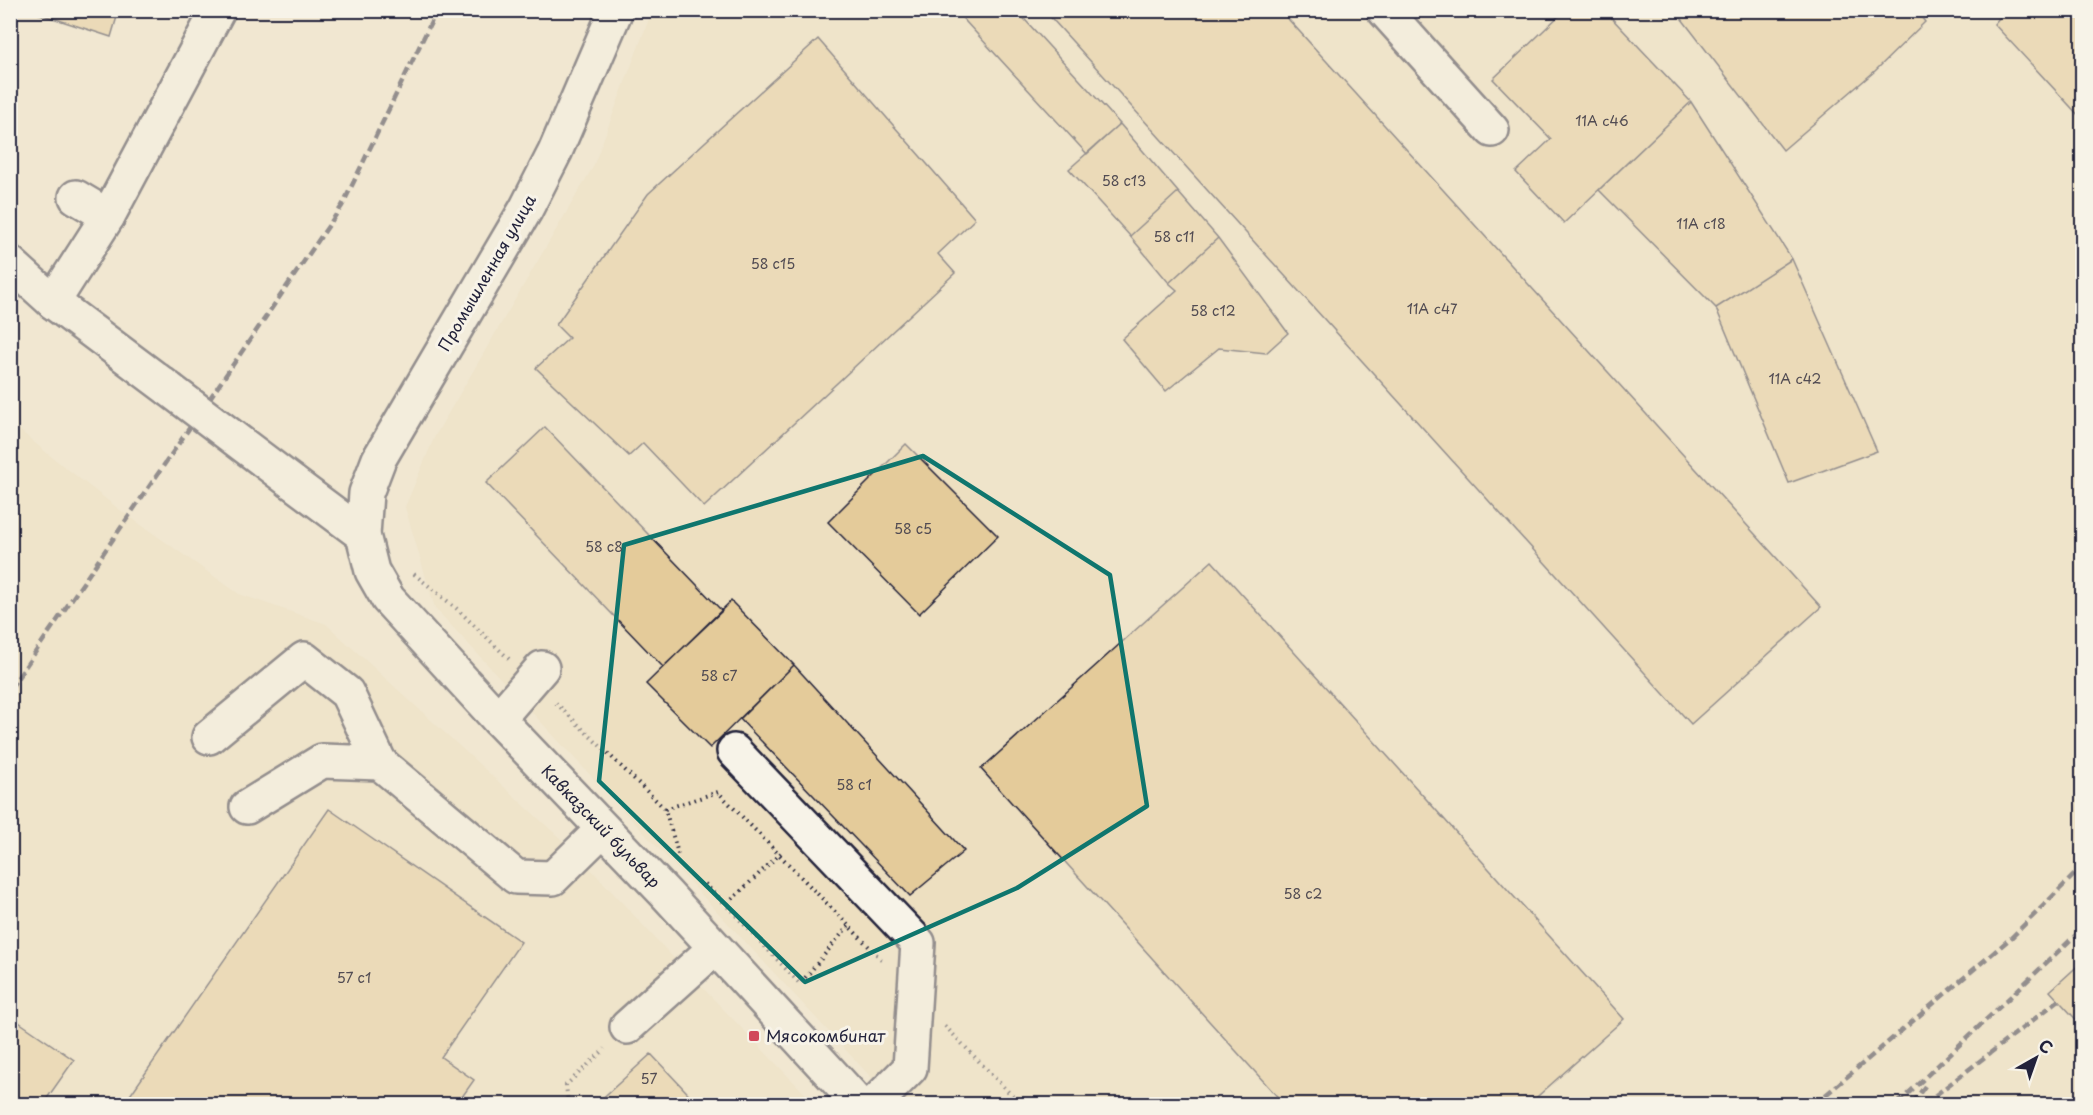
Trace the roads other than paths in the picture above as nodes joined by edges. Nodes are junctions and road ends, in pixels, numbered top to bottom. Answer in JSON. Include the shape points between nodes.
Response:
{"nodes":[{"id":1,"x":218,"y":10,"type":"edge"},
{"id":2,"x":616,"y":10,"type":"edge"},
{"id":3,"x":1384,"y":10,"type":"edge"},
{"id":4,"x":1492,"y":130,"type":"dead end"},
{"id":5,"x":76,"y":197,"type":"dead end"},
{"id":6,"x":108,"y":216,"type":"junction"},
{"id":7,"x":10,"y":263,"type":"edge"},
{"id":8,"x":54,"y":302,"type":"junction"},
{"id":9,"x":363,"y":534,"type":"junction"},
{"id":10,"x":537,"y":674,"type":"road end"},
{"id":11,"x":498,"y":719,"type":"junction"},
{"id":12,"x":209,"y":737,"type":"dead end"},
{"id":13,"x":734,"y":751,"type":"dead end"},
{"id":14,"x":380,"y":763,"type":"junction"},
{"id":15,"x":247,"y":807,"type":"dead end"},
{"id":16,"x":603,"y":829,"type":"junction"},
{"id":17,"x":715,"y":948,"type":"junction"},
{"id":18,"x":627,"y":1027,"type":"road end"},
{"id":19,"x":859,"y":1104,"type":"edge"},
{"id":20,"x":874,"y":1104,"type":"edge"}],
"edges":[{"from":1,"to":6,"type":"street"},
{"from":2,"to":9,"type":"street","name":"Промышленная улица","via":[[526,209],[379,459],[366,494]]},
{"from":3,"to":4,"type":"street"},
{"from":5,"to":6,"type":"street"},
{"from":6,"to":8,"type":"street"},
{"from":7,"to":8,"type":"street"},
{"from":8,"to":9,"type":"street","bridge":true},
{"from":9,"to":11,"type":"street","name":"Кавказский бульвар","via":[[372,571],[388,599]]},
{"from":10,"to":11,"type":"street"},
{"from":11,"to":16,"type":"street","name":"Кавказский бульвар"},
{"from":12,"to":14,"type":"street","via":[[304,659],[347,693]]},
{"from":13,"to":20,"type":"street","via":[[918,943],[910,1068]]},
{"from":14,"to":15,"type":"street","via":[[322,761]]},
{"from":14,"to":16,"type":"street","via":[[516,877],[553,878]]},
{"from":16,"to":17,"type":"street","name":"Кавказский бульвар"},
{"from":17,"to":18,"type":"street"},
{"from":17,"to":19,"type":"street","name":"Кавказский бульвар"}]}
